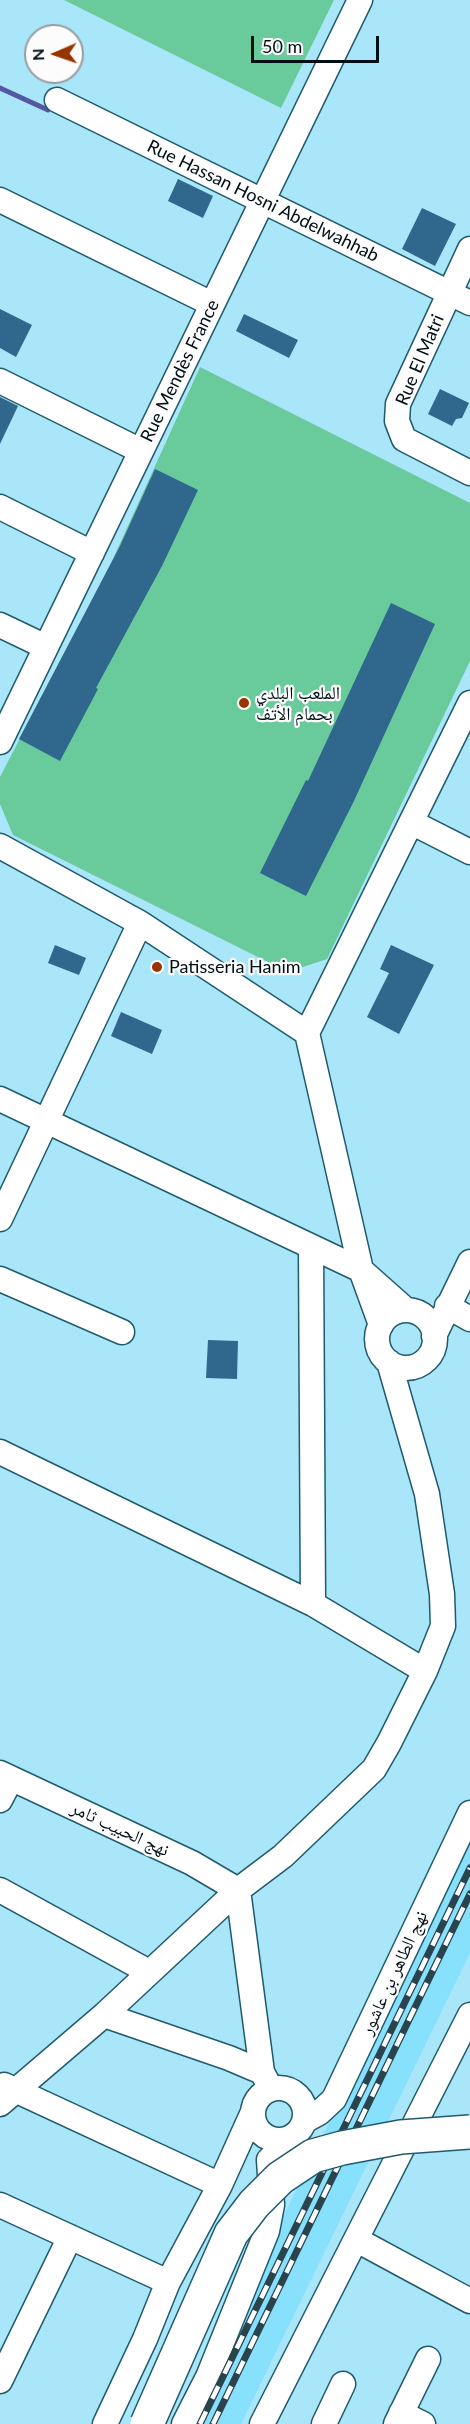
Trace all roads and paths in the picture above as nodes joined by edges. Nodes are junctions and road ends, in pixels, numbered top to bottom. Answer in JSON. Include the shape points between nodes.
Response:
{"nodes":[{"id":1,"x":360,"y":0,"type":"edge"},
{"id":2,"x":57,"y":100,"type":"dead end"},
{"id":3,"x":0,"y":200,"type":"edge"},
{"id":4,"x":262,"y":201,"type":"junction"},
{"id":5,"x":470,"y":249,"type":"edge"},
{"id":6,"x":459,"y":297,"type":"edge"},
{"id":7,"x":212,"y":304,"type":"junction"},
{"id":8,"x":0,"y":381,"type":"edge"},
{"id":9,"x":141,"y":451,"type":"junction"},
{"id":10,"x":470,"y":472,"type":"edge"},
{"id":11,"x":0,"y":507,"type":"edge"},
{"id":12,"x":92,"y":553,"type":"junction"},
{"id":13,"x":0,"y":625,"type":"edge"},
{"id":14,"x":46,"y":647,"type":"junction"},
{"id":15,"x":470,"y":703,"type":"edge"},
{"id":16,"x":0,"y":742,"type":"edge"},
{"id":17,"x":412,"y":823,"type":"junction"},
{"id":18,"x":0,"y":846,"type":"edge"},
{"id":19,"x":470,"y":852,"type":"edge"},
{"id":20,"x":140,"y":922,"type":"junction"},
{"id":21,"x":307,"y":1033,"type":"junction"},
{"id":22,"x":0,"y":1099,"type":"edge"},
{"id":23,"x":48,"y":1120,"type":"junction"},
{"id":24,"x":0,"y":1219,"type":"edge"},
{"id":25,"x":311,"y":1247,"type":"junction"},
{"id":26,"x":470,"y":1262,"type":"edge"},
{"id":27,"x":361,"y":1270,"type":"junction"},
{"id":28,"x":0,"y":1279,"type":"edge"},
{"id":29,"x":447,"y":1306,"type":"junction"},
{"id":30,"x":411,"y":1311,"type":"junction"},
{"id":31,"x":470,"y":1319,"type":"edge"},
{"id":32,"x":381,"y":1325,"type":"junction"},
{"id":33,"x":122,"y":1332,"type":"dead end"},
{"id":34,"x":434,"y":1336,"type":"junction"},
{"id":35,"x":389,"y":1362,"type":"junction"},
{"id":36,"x":423,"y":1362,"type":"junction"},
{"id":37,"x":404,"y":1416,"type":"junction"},
{"id":38,"x":0,"y":1452,"type":"edge"},
{"id":39,"x":313,"y":1604,"type":"junction"},
{"id":40,"x":425,"y":1671,"type":"junction"},
{"id":41,"x":4,"y":1784,"type":"edge"},
{"id":42,"x":470,"y":1814,"type":"edge"},
{"id":43,"x":0,"y":1890,"type":"edge"},
{"id":44,"x":237,"y":1890,"type":"junction"},
{"id":45,"x":149,"y":1972,"type":"junction"},
{"id":46,"x":104,"y":2015,"type":"junction"},
{"id":47,"x":470,"y":2015,"type":"edge"},
{"id":48,"x":266,"y":2080,"type":"junction"},
{"id":49,"x":5,"y":2093,"type":"edge"},
{"id":50,"x":253,"y":2112,"type":"junction"},
{"id":51,"x":300,"y":2125,"type":"junction"},
{"id":52,"x":470,"y":2133,"type":"edge"},
{"id":53,"x":219,"y":2185,"type":"junction"},
{"id":54,"x":0,"y":2205,"type":"edge"},
{"id":55,"x":70,"y":2237,"type":"junction"},
{"id":56,"x":357,"y":2240,"type":"junction"},
{"id":57,"x":168,"y":2282,"type":"junction"},
{"id":58,"x":470,"y":2301,"type":"edge"},
{"id":59,"x":428,"y":2359,"type":"dead end"},
{"id":60,"x":0,"y":2381,"type":"edge"},
{"id":61,"x":343,"y":2384,"type":"dead end"},
{"id":62,"x":398,"y":2419,"type":"edge"},
{"id":63,"x":105,"y":2424,"type":"edge"},
{"id":64,"x":147,"y":2424,"type":"edge"},
{"id":65,"x":184,"y":2424,"type":"edge"},
{"id":66,"x":262,"y":2424,"type":"edge"},
{"id":67,"x":324,"y":2424,"type":"edge"},
{"id":68,"x":423,"y":2424,"type":"edge"}],
"edges":[{"from":1,"to":4,"type":"street","name":"Rue Mendès France"},
{"from":2,"to":4,"type":"street","name":"Rue Hassan Hosni Abdelwahhab"},
{"from":3,"to":7,"type":"street"},
{"from":4,"to":6,"type":"street","name":"Rue Hassan Hosni Abdelwahhab"},
{"from":4,"to":7,"type":"street","name":"Rue Mendès France"},
{"from":5,"to":6,"type":"street","name":"Rue El Matri"},
{"from":6,"to":10,"type":"street","name":"Rue El Matri","via":[[398,404],[397,421],[404,439]]},
{"from":7,"to":9,"type":"street","name":"Rue Mendès France"},
{"from":8,"to":9,"type":"street"},
{"from":9,"to":12,"type":"street","name":"Rue Mendès France"},
{"from":11,"to":12,"type":"street"},
{"from":12,"to":14,"type":"street","name":"Rue Mendès France"},
{"from":13,"to":14,"type":"street"},
{"from":14,"to":16,"type":"street","name":"Rue Mendès France"},
{"from":15,"to":17,"type":"street"},
{"from":17,"to":19,"type":"street"},
{"from":17,"to":21,"type":"street"},
{"from":18,"to":20,"type":"street"},
{"from":20,"to":21,"type":"street"},
{"from":20,"to":23,"type":"street"},
{"from":21,"to":27,"type":"street"},
{"from":22,"to":23,"type":"street"},
{"from":23,"to":24,"type":"street"},
{"from":23,"to":25,"type":"street"},
{"from":25,"to":27,"type":"street"},
{"from":25,"to":39,"type":"street"},
{"from":26,"to":29,"type":"street"},
{"from":27,"to":30,"type":"street"},
{"from":27,"to":32,"type":"street"},
{"from":28,"to":33,"type":"street"},
{"from":29,"to":30,"type":"street"},
{"from":29,"to":31,"type":"street"},
{"from":29,"to":34,"type":"street"},
{"from":30,"to":32,"type":"street","via":[[394,1313]]},
{"from":30,"to":34,"type":"street","via":[[430,1324]]},
{"from":32,"to":35,"type":"street","via":[[378,1342]]},
{"from":34,"to":36,"type":"street","via":[[431,1353]]},
{"from":35,"to":36,"type":"street","via":[[406,1368]]},
{"from":35,"to":37,"type":"street"},
{"from":36,"to":37,"type":"street"},
{"from":37,"to":40,"type":"street","via":[[427,1494],[442,1594],[443,1626]]},
{"from":38,"to":39,"type":"street"},
{"from":39,"to":40,"type":"street"},
{"from":40,"to":44,"type":"street","via":[[374,1769],[283,1856]]},
{"from":41,"to":44,"type":"street","name":"نهج الحبيب ثامر","via":[[146,1841]]},
{"from":42,"to":51,"type":"street","name":"نهج الطاهر بن عاشور","via":[[334,2099]]},
{"from":43,"to":45,"type":"street"},
{"from":44,"to":45,"type":"street"},
{"from":44,"to":48,"type":"street"},
{"from":45,"to":46,"type":"street"},
{"from":46,"to":48,"type":"street","via":[[229,2058]]},
{"from":46,"to":49,"type":"street"},
{"from":47,"to":56,"type":"street"},
{"from":48,"to":50,"type":"street"},
{"from":48,"to":51,"type":"street","via":[[298,2097],[304,2106]]},
{"from":49,"to":53,"type":"street"},
{"from":50,"to":51,"type":"street","via":[[259,2131],[277,2140],[287,2139]]},
{"from":50,"to":53,"type":"street"},
{"from":51,"to":65,"type":"street","via":[[269,2160],[272,2205],[267,2231],[208,2377]]},
{"from":52,"to":64,"type":"highway","bridge":true,"via":[[401,2138],[342,2148],[313,2156],[280,2178],[231,2234]]},
{"from":53,"to":57,"type":"street"},
{"from":54,"to":55,"type":"street"},
{"from":55,"to":57,"type":"street"},
{"from":55,"to":60,"type":"street"},
{"from":56,"to":58,"type":"street"},
{"from":56,"to":66,"type":"street"},
{"from":57,"to":63,"type":"street"},
{"from":59,"to":62,"type":"street"},
{"from":61,"to":67,"type":"street"},
{"from":62,"to":68,"type":"street"}]}
